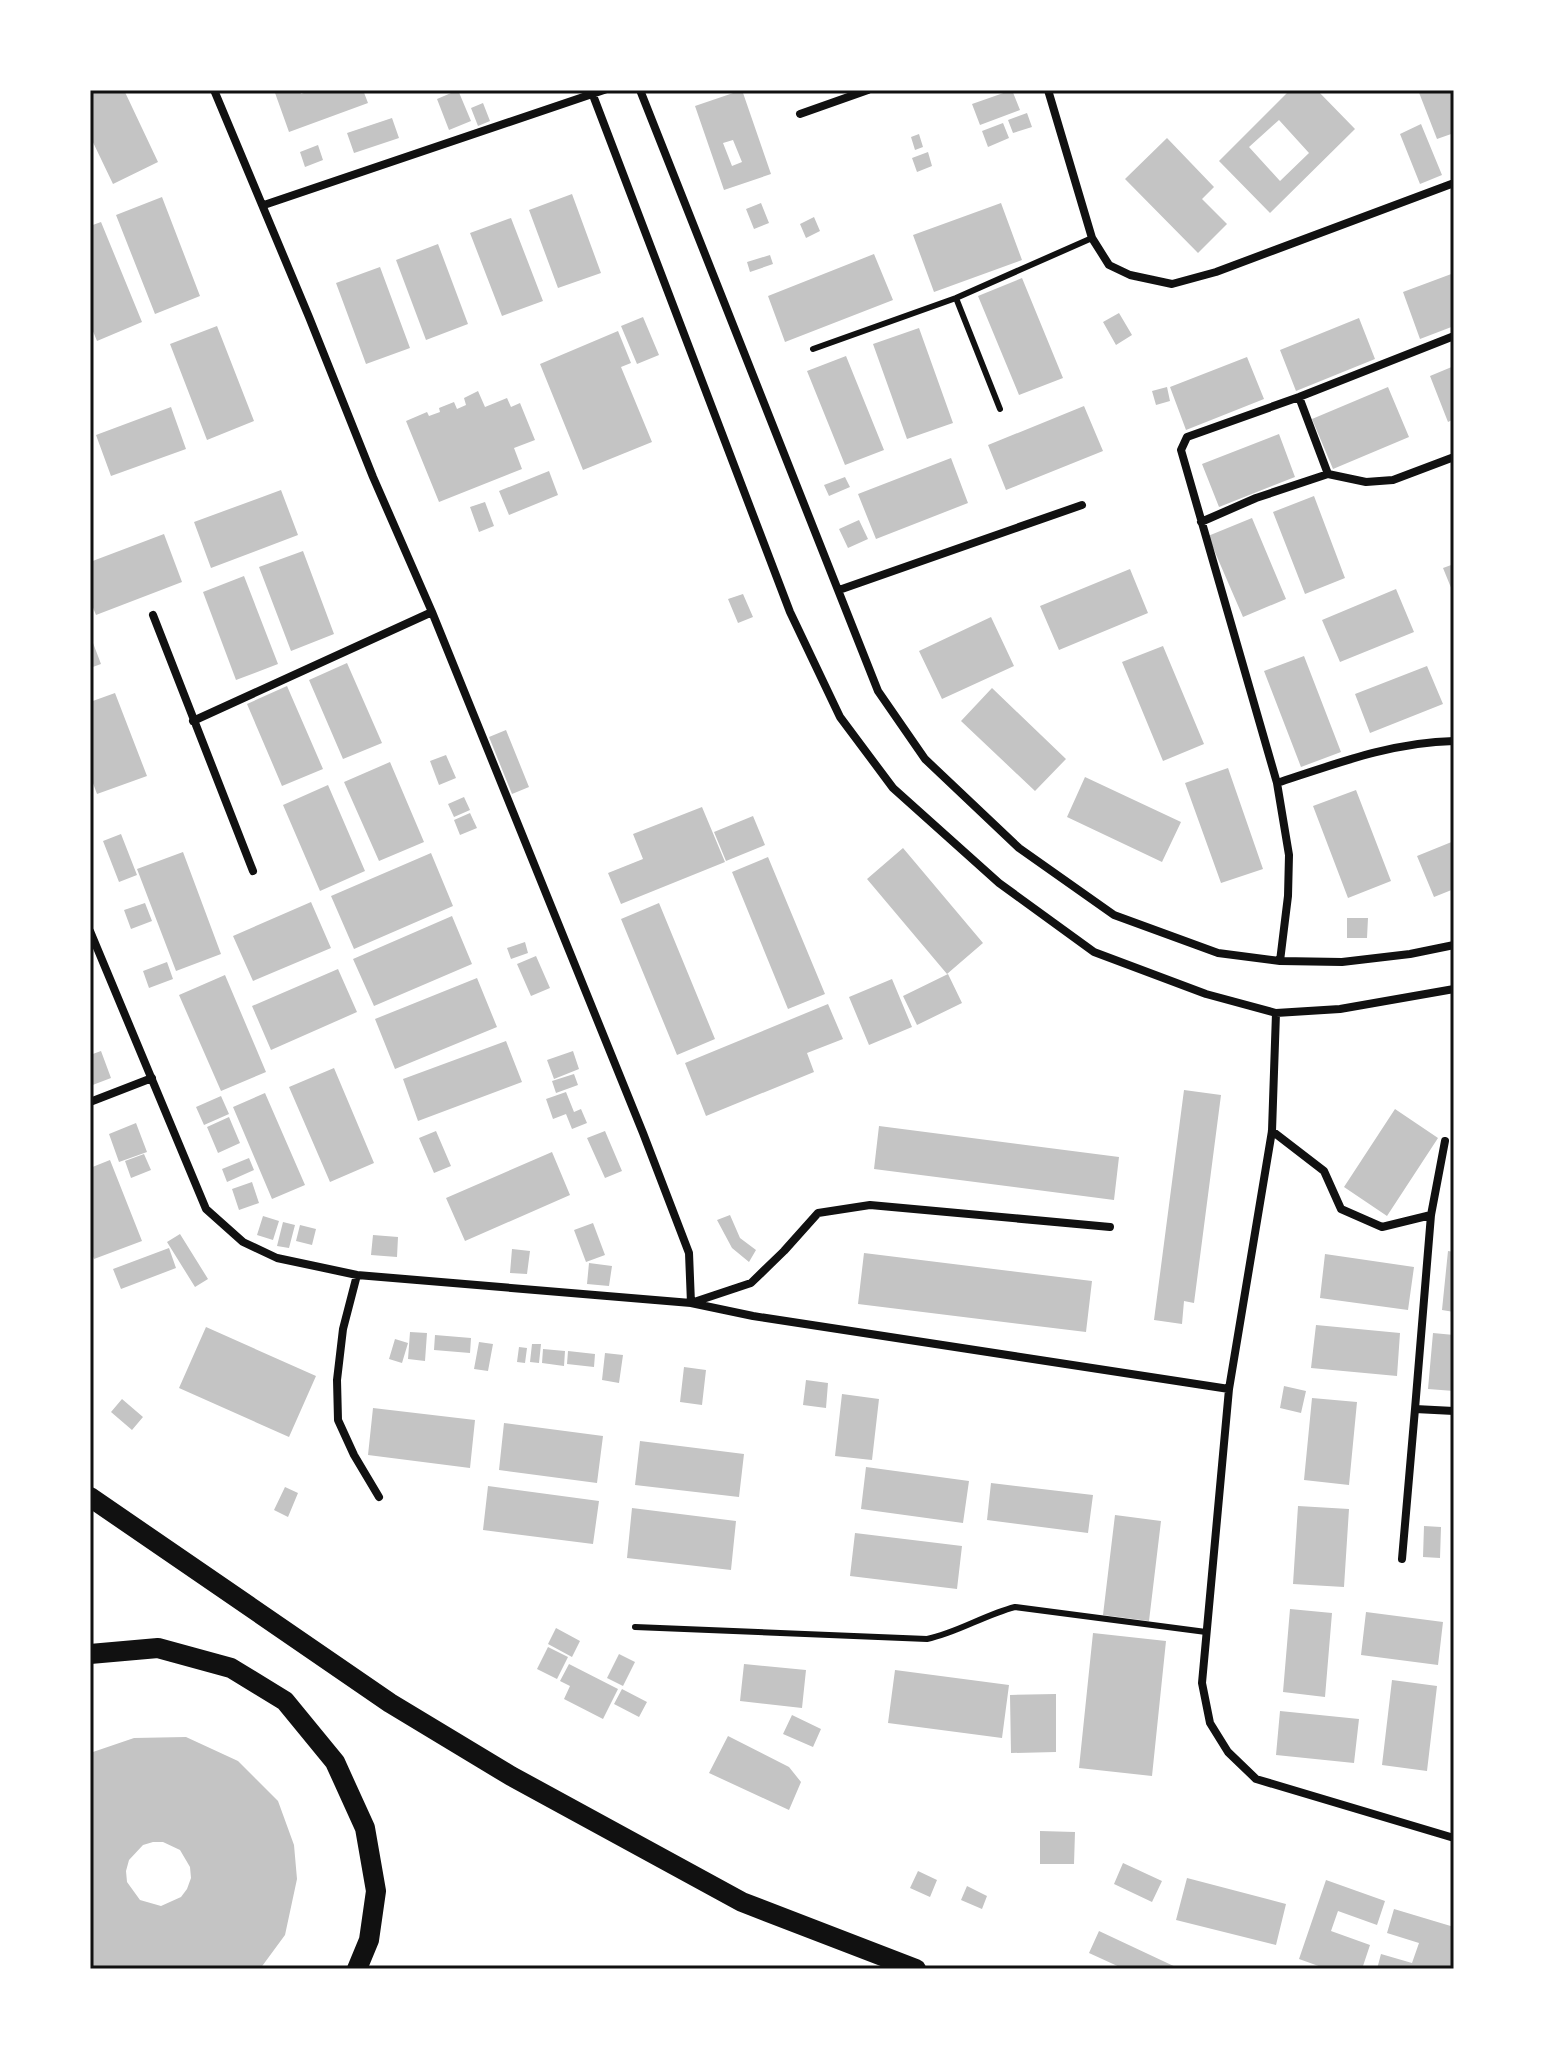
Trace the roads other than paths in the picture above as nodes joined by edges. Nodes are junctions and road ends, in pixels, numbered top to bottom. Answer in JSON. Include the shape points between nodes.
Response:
{"nodes":[{"id":1,"x":214,"y":90,"type":"edge"},
{"id":2,"x":604,"y":90,"type":"edge"},
{"id":3,"x":640,"y":90,"type":"edge"},
{"id":4,"x":868,"y":90,"type":"edge"},
{"id":5,"x":1048,"y":90,"type":"edge"},
{"id":6,"x":592,"y":92,"type":"edge"},
{"id":7,"x":800,"y":114,"type":"dead end"},
{"id":8,"x":1454,"y":183,"type":"edge"},
{"id":9,"x":264,"y":205,"type":"junction"},
{"id":10,"x":1092,"y":238,"type":"junction"},
{"id":11,"x":956,"y":298,"type":"junction"},
{"id":12,"x":1454,"y":336,"type":"edge"},
{"id":13,"x":813,"y":349,"type":"dead end"},
{"id":14,"x":1299,"y":397,"type":"junction"},
{"id":15,"x":1000,"y":409,"type":"dead end"},
{"id":16,"x":1454,"y":457,"type":"edge"},
{"id":17,"x":1328,"y":474,"type":"junction"},
{"id":18,"x":1082,"y":505,"type":"dead end"},
{"id":19,"x":1201,"y":522,"type":"junction"},
{"id":20,"x":839,"y":590,"type":"junction"},
{"id":21,"x":432,"y":612,"type":"junction"},
{"id":22,"x":153,"y":615,"type":"dead end"},
{"id":23,"x":193,"y":721,"type":"junction"},
{"id":24,"x":1454,"y":741,"type":"edge"},
{"id":25,"x":1277,"y":783,"type":"junction"},
{"id":26,"x":253,"y":871,"type":"dead end"},
{"id":27,"x":90,"y":931,"type":"edge"},
{"id":28,"x":1454,"y":945,"type":"edge"},
{"id":29,"x":1280,"y":961,"type":"junction"},
{"id":30,"x":1454,"y":989,"type":"edge"},
{"id":31,"x":1276,"y":1013,"type":"junction"},
{"id":32,"x":152,"y":1078,"type":"junction"},
{"id":33,"x":90,"y":1102,"type":"edge"},
{"id":34,"x":1272,"y":1131,"type":"junction"},
{"id":35,"x":1445,"y":1141,"type":"dead end"},
{"id":36,"x":1431,"y":1215,"type":"junction"},
{"id":37,"x":1110,"y":1227,"type":"dead end"},
{"id":38,"x":357,"y":1275,"type":"junction"},
{"id":39,"x":691,"y":1303,"type":"junction"},
{"id":40,"x":1229,"y":1389,"type":"junction"},
{"id":41,"x":1415,"y":1409,"type":"junction"},
{"id":42,"x":1454,"y":1411,"type":"edge"},
{"id":43,"x":90,"y":1497,"type":"edge"},
{"id":44,"x":379,"y":1497,"type":"dead end"},
{"id":45,"x":1402,"y":1559,"type":"dead end"},
{"id":46,"x":635,"y":1627,"type":"dead end"},
{"id":47,"x":1206,"y":1632,"type":"junction"},
{"id":48,"x":90,"y":1654,"type":"edge"},
{"id":49,"x":1454,"y":1838,"type":"edge"},
{"id":50,"x":357,"y":1969,"type":"edge"},
{"id":51,"x":916,"y":1969,"type":"edge"}],
"edges":[{"from":1,"to":9,"type":"street"},
{"from":2,"to":6,"type":"street"},
{"from":3,"to":20,"type":"street"},
{"from":4,"to":7,"type":"street"},
{"from":5,"to":10,"type":"street"},
{"from":6,"to":9,"type":"street"},
{"from":6,"to":31,"type":"street","via":[[790,612],[840,717],[893,788],[999,883],[1094,952],[1206,994]]},
{"from":8,"to":10,"type":"street","via":[[1172,284],[1109,265]]},
{"from":9,"to":21,"type":"street"},
{"from":10,"to":11,"type":"lane"},
{"from":11,"to":13,"type":"lane"},
{"from":11,"to":15,"type":"lane"},
{"from":12,"to":14,"type":"street"},
{"from":14,"to":17,"type":"street"},
{"from":14,"to":19,"type":"street","via":[[1187,437],[1181,450]]},
{"from":16,"to":17,"type":"street","via":[[1393,480],[1366,482]]},
{"from":17,"to":19,"type":"street"},
{"from":18,"to":20,"type":"street"},
{"from":19,"to":25,"type":"street"},
{"from":20,"to":29,"type":"street","via":[[878,691],[925,759],[1019,848],[1114,915],[1218,953]]},
{"from":21,"to":23,"type":"street"},
{"from":21,"to":39,"type":"street","via":[[689,1253]]},
{"from":22,"to":23,"type":"street"},
{"from":23,"to":26,"type":"street"},
{"from":24,"to":25,"type":"street","via":[[1378,750]]},
{"from":25,"to":29,"type":"street","via":[[1289,855]]},
{"from":27,"to":32,"type":"street"},
{"from":28,"to":29,"type":"street","via":[[1342,962]]},
{"from":30,"to":31,"type":"street","via":[[1340,1009]]},
{"from":31,"to":34,"type":"street"},
{"from":32,"to":33,"type":"street"},
{"from":32,"to":38,"type":"street","via":[[206,1209],[243,1242],[277,1258]]},
{"from":34,"to":36,"type":"street","via":[[1324,1171],[1341,1209],[1382,1227]]},
{"from":34,"to":40,"type":"street"},
{"from":35,"to":36,"type":"street"},
{"from":36,"to":41,"type":"street"},
{"from":37,"to":39,"type":"street","via":[[870,1205],[818,1213],[751,1283]]},
{"from":38,"to":39,"type":"street"},
{"from":38,"to":44,"type":"street","via":[[343,1329],[338,1420]]},
{"from":39,"to":40,"type":"street"},
{"from":40,"to":47,"type":"street"},
{"from":41,"to":42,"type":"street"},
{"from":41,"to":45,"type":"street"},
{"from":43,"to":51,"type":"main road","via":[[390,1703],[511,1776],[742,1902]]},
{"from":46,"to":47,"type":"lane","via":[[927,1639],[1015,1607]]},
{"from":47,"to":49,"type":"street","via":[[1202,1683],[1210,1723],[1228,1752],[1256,1779]]},
{"from":48,"to":50,"type":"main road","via":[[158,1648],[231,1668],[285,1701],[335,1762],[365,1828],[376,1891],[369,1940]]}]}
